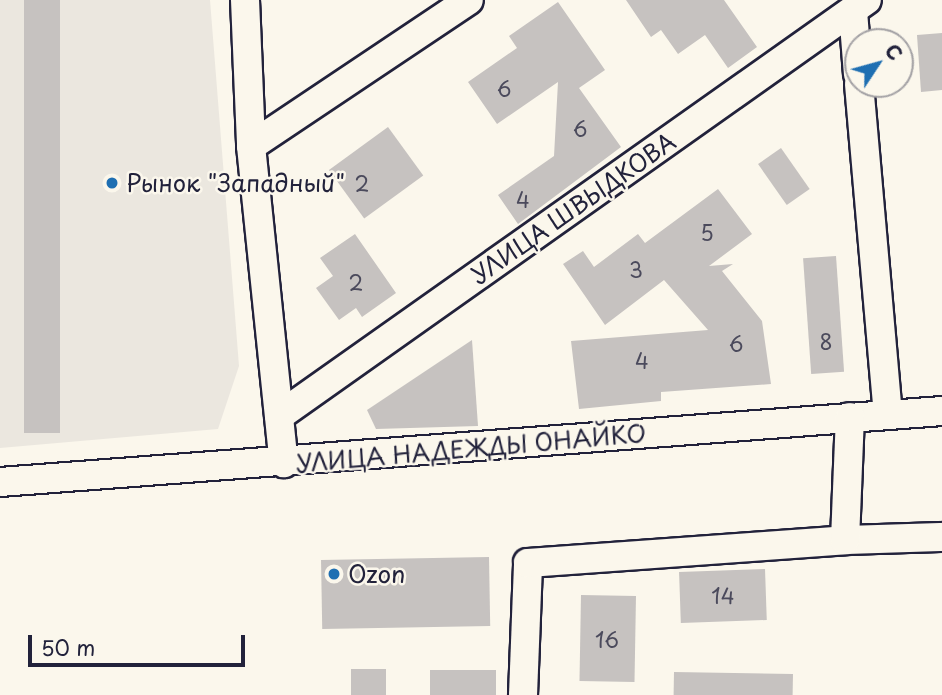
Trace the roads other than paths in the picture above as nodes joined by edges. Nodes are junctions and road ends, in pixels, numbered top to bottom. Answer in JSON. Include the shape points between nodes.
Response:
{"nodes":[{"id":1,"x":244,"y":0,"type":"edge"},
{"id":2,"x":469,"y":0,"type":"edge"},
{"id":3,"x":860,"y":5,"type":"edge"},
{"id":4,"x":859,"y":28,"type":"edge"},
{"id":5,"x":860,"y":98,"type":"edge"},
{"id":6,"x":251,"y":146,"type":"junction"},
{"id":7,"x":942,"y":411,"type":"edge"},
{"id":8,"x":888,"y":415,"type":"junction"},
{"id":9,"x":279,"y":416,"type":"junction"},
{"id":10,"x":850,"y":417,"type":"junction"},
{"id":11,"x":284,"y":463,"type":"junction"},
{"id":12,"x":0,"y":482,"type":"edge"},
{"id":13,"x":942,"y":537,"type":"edge"},
{"id":14,"x":845,"y":541,"type":"junction"},
{"id":15,"x":523,"y":695,"type":"edge"}],
"edges":[{"from":1,"to":6,"type":"street"},
{"from":2,"to":6,"type":"street"},
{"from":3,"to":4,"type":"street"},
{"from":3,"to":9,"type":"street","name":"УЛИЦА ШВЫДКОВА"},
{"from":5,"to":8,"type":"street"},
{"from":6,"to":9,"type":"street"},
{"from":7,"to":8,"type":"street","name":"УЛИЦА НАДЕЖДЫ ОНАЙКО"},
{"from":8,"to":10,"type":"street","name":"УЛИЦА НАДЕЖДЫ ОНАЙКО"},
{"from":9,"to":11,"type":"street"},
{"from":10,"to":11,"type":"street","name":"УЛИЦА НАДЕЖДЫ ОНАЙКО"},
{"from":10,"to":14,"type":"street"},
{"from":11,"to":12,"type":"street","name":"УЛИЦА НАДЕЖДЫ ОНАЙКО"},
{"from":13,"to":14,"type":"street"},
{"from":14,"to":15,"type":"street","via":[[528,563]]}]}
